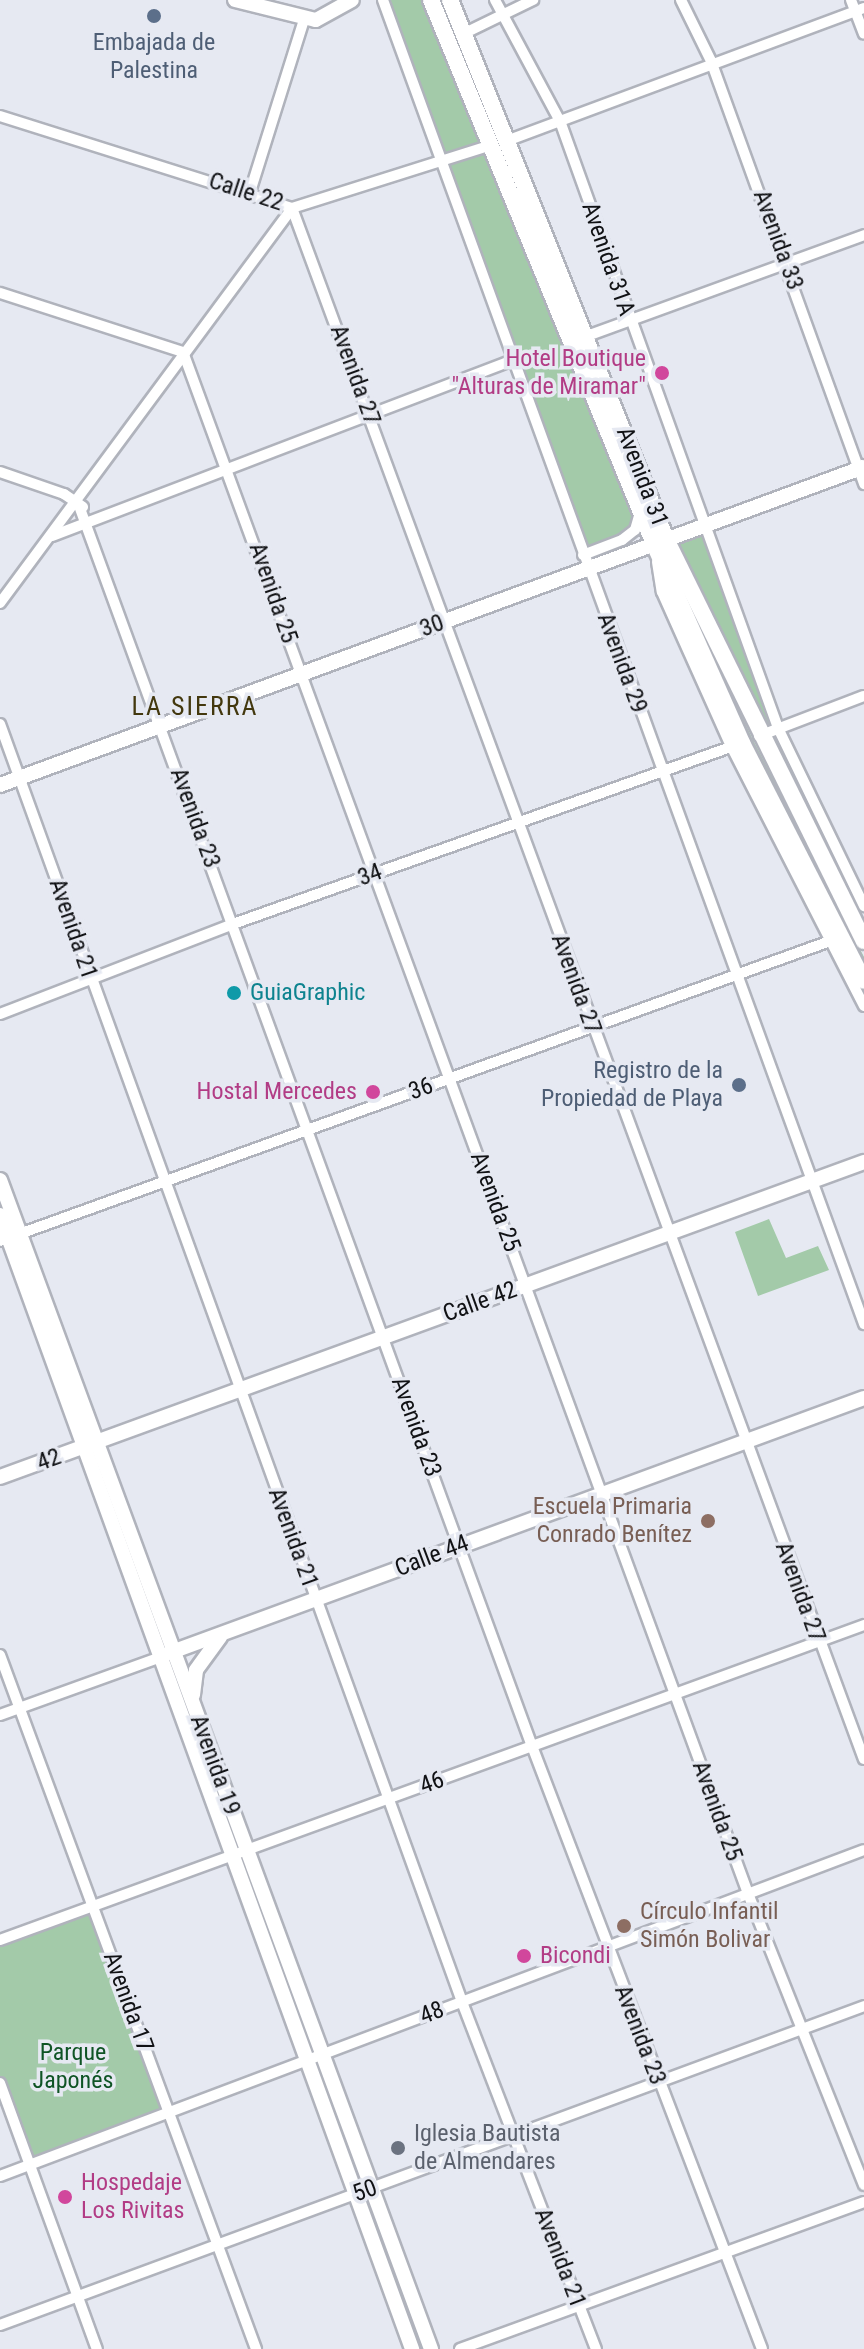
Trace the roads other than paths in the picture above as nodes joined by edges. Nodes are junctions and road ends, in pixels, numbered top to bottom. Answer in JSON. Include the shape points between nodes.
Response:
{"nodes":[{"id":1,"x":235,"y":0,"type":"edge"},
{"id":2,"x":352,"y":0,"type":"edge"},
{"id":3,"x":383,"y":0,"type":"edge"},
{"id":4,"x":431,"y":0,"type":"edge"},
{"id":5,"x":450,"y":0,"type":"edge"},
{"id":6,"x":495,"y":0,"type":"edge"},
{"id":7,"x":533,"y":0,"type":"edge"},
{"id":8,"x":681,"y":0,"type":"edge"},
{"id":9,"x":857,"y":6,"type":"edge"},
{"id":10,"x":504,"y":15,"type":"junction"},
{"id":11,"x":304,"y":20,"type":"junction"},
{"id":12,"x":465,"y":33,"type":"junction"},
{"id":13,"x":864,"y":34,"type":"edge"},
{"id":14,"x":711,"y":61,"type":"junction"},
{"id":15,"x":0,"y":116,"type":"edge"},
{"id":16,"x":560,"y":121,"type":"junction"},
{"id":17,"x":509,"y":140,"type":"junction"},
{"id":18,"x":492,"y":145,"type":"junction"},
{"id":19,"x":440,"y":163,"type":"junction"},
{"id":20,"x":250,"y":192,"type":"junction"},
{"id":21,"x":292,"y":208,"type":"junction"},
{"id":22,"x":864,"y":235,"type":"edge"},
{"id":23,"x":787,"y":264,"type":"junction"},
{"id":24,"x":0,"y":293,"type":"edge"},
{"id":25,"x":630,"y":321,"type":"junction"},
{"id":26,"x":587,"y":336,"type":"junction"},
{"id":27,"x":183,"y":352,"type":"junction"},
{"id":28,"x":514,"y":360,"type":"junction"},
{"id":29,"x":369,"y":412,"type":"junction"},
{"id":30,"x":229,"y":466,"type":"junction"},
{"id":31,"x":0,"y":472,"type":"edge"},
{"id":32,"x":862,"y":473,"type":"edge"},
{"id":33,"x":78,"y":503,"type":"junction"},
{"id":34,"x":641,"y":511,"type":"junction"},
{"id":35,"x":101,"y":516,"type":"junction"},
{"id":36,"x":86,"y":522,"type":"junction"},
{"id":37,"x":708,"y":524,"type":"junction"},
{"id":38,"x":52,"y":536,"type":"junction"},
{"id":39,"x":660,"y":542,"type":"junction"},
{"id":40,"x":586,"y":562,"type":"junction"},
{"id":41,"x":0,"y":603,"type":"edge"},
{"id":42,"x":446,"y":620,"type":"junction"},
{"id":43,"x":301,"y":674,"type":"junction"},
{"id":44,"x":864,"y":696,"type":"edge"},
{"id":45,"x":0,"y":724,"type":"edge"},
{"id":46,"x":161,"y":725,"type":"junction"},
{"id":47,"x":778,"y":728,"type":"junction"},
{"id":48,"x":759,"y":736,"type":"junction"},
{"id":49,"x":737,"y":745,"type":"junction"},
{"id":50,"x":661,"y":772,"type":"junction"},
{"id":51,"x":20,"y":777,"type":"junction"},
{"id":52,"x":0,"y":785,"type":"edge"},
{"id":53,"x":517,"y":823,"type":"junction"},
{"id":54,"x":376,"y":873,"type":"junction"},
{"id":55,"x":864,"y":906,"type":"edge"},
{"id":56,"x":233,"y":924,"type":"junction"},
{"id":57,"x":862,"y":933,"type":"edge"},
{"id":58,"x":836,"y":939,"type":"junction"},
{"id":59,"x":737,"y":976,"type":"junction"},
{"id":60,"x":90,"y":978,"type":"junction"},
{"id":61,"x":864,"y":981,"type":"edge"},
{"id":62,"x":864,"y":1006,"type":"edge"},
{"id":63,"x":0,"y":1014,"type":"edge"},
{"id":64,"x":591,"y":1028,"type":"junction"},
{"id":65,"x":450,"y":1079,"type":"junction"},
{"id":66,"x":308,"y":1130,"type":"junction"},
{"id":67,"x":864,"y":1162,"type":"edge"},
{"id":68,"x":0,"y":1180,"type":"edge"},
{"id":69,"x":813,"y":1180,"type":"junction"},
{"id":70,"x":163,"y":1182,"type":"junction"},
{"id":71,"x":0,"y":1215,"type":"edge"},
{"id":72,"x":669,"y":1233,"type":"junction"},
{"id":73,"x":10,"y":1238,"type":"edge"},
{"id":74,"x":526,"y":1285,"type":"junction"},
{"id":75,"x":864,"y":1324,"type":"edge"},
{"id":76,"x":383,"y":1338,"type":"junction"},
{"id":77,"x":239,"y":1390,"type":"junction"},
{"id":78,"x":864,"y":1398,"type":"edge"},
{"id":79,"x":744,"y":1441,"type":"junction"},
{"id":80,"x":91,"y":1444,"type":"junction"},
{"id":81,"x":0,"y":1477,"type":"edge"},
{"id":82,"x":603,"y":1493,"type":"junction"},
{"id":83,"x":460,"y":1546,"type":"junction"},
{"id":84,"x":315,"y":1600,"type":"junction"},
{"id":85,"x":864,"y":1625,"type":"edge"},
{"id":86,"x":223,"y":1634,"type":"junction"},
{"id":87,"x":818,"y":1642,"type":"junction"},
{"id":88,"x":168,"y":1654,"type":"junction"},
{"id":89,"x":0,"y":1655,"type":"edge"},
{"id":90,"x":674,"y":1695,"type":"junction"},
{"id":91,"x":20,"y":1708,"type":"junction"},
{"id":92,"x":194,"y":1708,"type":"junction"},
{"id":93,"x":0,"y":1715,"type":"edge"},
{"id":94,"x":532,"y":1746,"type":"junction"},
{"id":95,"x":864,"y":1759,"type":"edge"},
{"id":96,"x":388,"y":1799,"type":"junction"},
{"id":97,"x":864,"y":1850,"type":"edge"},
{"id":98,"x":239,"y":1853,"type":"junction"},
{"id":99,"x":749,"y":1896,"type":"junction"},
{"id":100,"x":93,"y":1906,"type":"junction"},
{"id":101,"x":0,"y":1940,"type":"edge"},
{"id":102,"x":607,"y":1948,"type":"junction"},
{"id":103,"x":462,"y":2002,"type":"junction"},
{"id":104,"x":864,"y":2006,"type":"edge"},
{"id":105,"x":801,"y":2027,"type":"junction"},
{"id":106,"x":314,"y":2058,"type":"junction"},
{"id":107,"x":0,"y":2083,"type":"edge"},
{"id":108,"x":658,"y":2083,"type":"junction"},
{"id":109,"x":169,"y":2112,"type":"junction"},
{"id":110,"x":514,"y":2136,"type":"junction"},
{"id":111,"x":30,"y":2164,"type":"junction"},
{"id":112,"x":0,"y":2176,"type":"edge"},
{"id":113,"x":864,"y":2185,"type":"edge"},
{"id":114,"x":370,"y":2189,"type":"junction"},
{"id":115,"x":355,"y":2195,"type":"junction"},
{"id":116,"x":864,"y":2202,"type":"edge"},
{"id":117,"x":218,"y":2245,"type":"junction"},
{"id":118,"x":725,"y":2253,"type":"junction"},
{"id":119,"x":79,"y":2297,"type":"junction"},
{"id":120,"x":578,"y":2306,"type":"junction"},
{"id":121,"x":0,"y":2325,"type":"edge"},
{"id":122,"x":97,"y":2349,"type":"edge"},
{"id":123,"x":256,"y":2349,"type":"edge"},
{"id":124,"x":412,"y":2349,"type":"edge"},
{"id":125,"x":431,"y":2349,"type":"edge"},
{"id":126,"x":460,"y":2349,"type":"edge"},
{"id":127,"x":596,"y":2349,"type":"edge"},
{"id":128,"x":762,"y":2349,"type":"edge"}],
"edges":[{"from":1,"to":11,"type":"main road"},
{"from":2,"to":11,"type":"main road","via":[[316,20]]},
{"from":3,"to":19,"type":"street","name":"Avenida 29"},
{"from":4,"to":18,"type":"main road","name":"Avenida 31"},
{"from":5,"to":12,"type":"main road","name":"Avenida 31"},
{"from":6,"to":10,"type":"street","name":"Avenida 31A"},
{"from":7,"to":10,"type":"street"},
{"from":8,"to":14,"type":"street","name":"Avenida 33"},
{"from":9,"to":13,"type":"street"},
{"from":9,"to":14,"type":"street"},
{"from":10,"to":12,"type":"street"},
{"from":10,"to":16,"type":"street","name":"Avenida 31A"},
{"from":11,"to":20,"type":"street"},
{"from":12,"to":17,"type":"main road","name":"Avenida 31"},
{"from":14,"to":16,"type":"street"},
{"from":14,"to":23,"type":"street","name":"Avenida 33"},
{"from":15,"to":20,"type":"street","name":"Calle 22"},
{"from":16,"to":17,"type":"street"},
{"from":16,"to":25,"type":"street","name":"Avenida 31A"},
{"from":17,"to":26,"type":"main road","name":"Avenida 31"},
{"from":18,"to":19,"type":"street","name":"Calle 22"},
{"from":18,"to":34,"type":"main road","name":"Avenida 31"},
{"from":19,"to":21,"type":"street","name":"Calle 22"},
{"from":19,"to":28,"type":"street","name":"Avenida 29"},
{"from":20,"to":21,"type":"street","name":"Calle 22"},
{"from":21,"to":27,"type":"street"},
{"from":21,"to":29,"type":"street","name":"Avenida 27"},
{"from":22,"to":23,"type":"street"},
{"from":23,"to":25,"type":"street"},
{"from":23,"to":32,"type":"street","name":"Avenida 33"},
{"from":24,"to":27,"type":"street"},
{"from":25,"to":26,"type":"street"},
{"from":25,"to":37,"type":"street","name":"Avenida 31A"},
{"from":26,"to":39,"type":"main road","name":"Avenida 31"},
{"from":27,"to":30,"type":"street","name":"Avenida 25"},
{"from":27,"to":33,"type":"street"},
{"from":28,"to":29,"type":"street"},
{"from":28,"to":40,"type":"street","name":"Avenida 29"},
{"from":29,"to":30,"type":"street"},
{"from":29,"to":42,"type":"street","name":"Avenida 27"},
{"from":30,"to":35,"type":"street"},
{"from":30,"to":43,"type":"street","name":"Avenida 25"},
{"from":31,"to":33,"type":"street"},
{"from":32,"to":37,"type":"main road","name":"30"},
{"from":33,"to":35,"type":"street"},
{"from":33,"to":36,"type":"street","name":"Avenida 23"},
{"from":33,"to":38,"type":"street"},
{"from":34,"to":39,"type":"main road","name":"Avenida 31"},
{"from":34,"to":40,"type":"street","via":[[635,530]]},
{"from":35,"to":36,"type":"street"},
{"from":36,"to":38,"type":"street"},
{"from":36,"to":46,"type":"street","name":"Avenida 23"},
{"from":37,"to":39,"type":"main road","name":"30"},
{"from":37,"to":47,"type":"street","name":"Avenida 31"},
{"from":38,"to":41,"type":"street"},
{"from":39,"to":40,"type":"main road","name":"30"},
{"from":39,"to":48,"type":"main road","name":"Avenida 31"},
{"from":39,"to":49,"type":"main road","name":"Avenida 31"},
{"from":40,"to":42,"type":"main road","name":"30"},
{"from":40,"to":50,"type":"street","name":"Avenida 29"},
{"from":42,"to":43,"type":"main road","name":"30"},
{"from":42,"to":53,"type":"street","name":"Avenida 27"},
{"from":43,"to":46,"type":"main road","name":"30"},
{"from":43,"to":54,"type":"street","name":"Avenida 25"},
{"from":44,"to":47,"type":"street"},
{"from":45,"to":51,"type":"street","name":"Avenida 21"},
{"from":46,"to":51,"type":"main road","name":"30"},
{"from":46,"to":56,"type":"street","name":"Avenida 23"},
{"from":47,"to":48,"type":"street"},
{"from":47,"to":55,"type":"street","name":"Avenida 31"},
{"from":48,"to":57,"type":"main road","name":"Avenida 31"},
{"from":49,"to":50,"type":"street","name":"34"},
{"from":49,"to":58,"type":"main road","name":"Avenida 31"},
{"from":50,"to":53,"type":"street","name":"34"},
{"from":50,"to":59,"type":"street","name":"Avenida 29"},
{"from":51,"to":52,"type":"main road","name":"30"},
{"from":51,"to":60,"type":"street","name":"Avenida 21"},
{"from":53,"to":54,"type":"street","name":"34"},
{"from":53,"to":64,"type":"street","name":"Avenida 27"},
{"from":54,"to":56,"type":"street","name":"34"},
{"from":54,"to":65,"type":"street","name":"Avenida 25"},
{"from":56,"to":60,"type":"street","name":"34"},
{"from":56,"to":66,"type":"street","name":"Avenida 23"},
{"from":58,"to":59,"type":"street","name":"36"},
{"from":58,"to":61,"type":"main road","name":"Avenida 31"},
{"from":58,"to":62,"type":"street","name":"Avenida 31"},
{"from":59,"to":64,"type":"street","name":"36"},
{"from":59,"to":69,"type":"street","name":"Avenida 29"},
{"from":60,"to":63,"type":"street","name":"34"},
{"from":60,"to":70,"type":"street","name":"Avenida 21"},
{"from":64,"to":65,"type":"street","name":"36"},
{"from":64,"to":72,"type":"street","name":"Avenida 27"},
{"from":65,"to":66,"type":"street","name":"36"},
{"from":65,"to":74,"type":"street","name":"Avenida 25"},
{"from":66,"to":70,"type":"street","name":"36"},
{"from":66,"to":76,"type":"street","name":"Avenida 23"},
{"from":67,"to":69,"type":"main road","name":"Calle 42"},
{"from":68,"to":73,"type":"main road","name":"Avenida 19"},
{"from":69,"to":72,"type":"main road","name":"Calle 42"},
{"from":69,"to":75,"type":"street","name":"Avenida 29"},
{"from":70,"to":73,"type":"street","name":"36"},
{"from":70,"to":77,"type":"street","name":"Avenida 21"},
{"from":71,"to":73,"type":"main road","name":"Avenida 19"},
{"from":72,"to":74,"type":"main road","name":"Calle 42"},
{"from":72,"to":79,"type":"street","name":"Avenida 27"},
{"from":73,"to":80,"type":"main road","name":"Avenida 19"},
{"from":74,"to":76,"type":"main road","name":"Calle 42"},
{"from":74,"to":82,"type":"street","name":"Avenida 25"},
{"from":76,"to":77,"type":"main road","name":"Calle 42"},
{"from":76,"to":83,"type":"street","name":"Avenida 23"},
{"from":77,"to":80,"type":"main road","name":"Calle 42"},
{"from":77,"to":84,"type":"street","name":"Avenida 21"},
{"from":78,"to":79,"type":"main road","name":"Calle 44"},
{"from":79,"to":82,"type":"main road","name":"Calle 44"},
{"from":79,"to":87,"type":"street","name":"Avenida 27"},
{"from":80,"to":81,"type":"main road","name":"42"},
{"from":80,"to":88,"type":"main road","name":"Avenida 19"},
{"from":82,"to":83,"type":"main road","name":"Calle 44"},
{"from":82,"to":90,"type":"street","name":"Avenida 25"},
{"from":83,"to":84,"type":"main road","name":"Calle 44"},
{"from":83,"to":94,"type":"street","name":"Avenida 23"},
{"from":84,"to":86,"type":"main road","name":"Calle 44"},
{"from":84,"to":96,"type":"street","name":"Avenida 21"},
{"from":85,"to":87,"type":"street","name":"46"},
{"from":86,"to":88,"type":"main road","name":"Calle 44"},
{"from":86,"to":92,"type":"main road","via":[[196,1670]]},
{"from":87,"to":90,"type":"street","name":"46"},
{"from":87,"to":95,"type":"street","name":"Avenida 27"},
{"from":88,"to":91,"type":"street","name":"Calle 44"},
{"from":88,"to":92,"type":"main road","name":"Avenida 19"},
{"from":88,"to":98,"type":"main road","name":"Avenida 19"},
{"from":89,"to":91,"type":"street","name":"Avenida 17"},
{"from":90,"to":94,"type":"street","name":"46"},
{"from":90,"to":99,"type":"street","name":"Avenida 25"},
{"from":91,"to":93,"type":"street","name":"Calle 44"},
{"from":91,"to":100,"type":"street","name":"Avenida 17"},
{"from":92,"to":98,"type":"main road","name":"Avenida 19"},
{"from":94,"to":96,"type":"street","name":"46"},
{"from":94,"to":102,"type":"street","name":"Avenida 23"},
{"from":96,"to":98,"type":"street","name":"46"},
{"from":96,"to":103,"type":"street","name":"Avenida 21"},
{"from":97,"to":99,"type":"street","name":"48"},
{"from":98,"to":100,"type":"street","name":"46"},
{"from":98,"to":106,"type":"main road","name":"Avenida 19"},
{"from":99,"to":102,"type":"street","name":"48"},
{"from":99,"to":105,"type":"street","name":"Avenida 25"},
{"from":100,"to":101,"type":"street","name":"46"},
{"from":100,"to":109,"type":"street","name":"Avenida 17"},
{"from":102,"to":103,"type":"street","name":"48"},
{"from":102,"to":108,"type":"street","name":"Avenida 23"},
{"from":103,"to":106,"type":"street","name":"48"},
{"from":103,"to":110,"type":"street","name":"Avenida 21"},
{"from":104,"to":105,"type":"street","name":"50"},
{"from":105,"to":108,"type":"street","name":"50"},
{"from":105,"to":113,"type":"street","name":"Avenida 25"},
{"from":106,"to":109,"type":"street","name":"48"},
{"from":106,"to":114,"type":"main road","name":"Avenida 19"},
{"from":106,"to":115,"type":"main road","name":"Avenida 19"},
{"from":107,"to":111,"type":"street"},
{"from":108,"to":110,"type":"street","name":"50"},
{"from":108,"to":118,"type":"street","name":"Avenida 23"},
{"from":109,"to":111,"type":"street","name":"48"},
{"from":109,"to":117,"type":"street","name":"Avenida 17"},
{"from":110,"to":114,"type":"street","name":"50"},
{"from":110,"to":120,"type":"street","name":"Avenida 21"},
{"from":111,"to":112,"type":"street","name":"48"},
{"from":111,"to":119,"type":"street"},
{"from":114,"to":115,"type":"street","name":"50"},
{"from":114,"to":125,"type":"main road","name":"Avenida 19"},
{"from":115,"to":117,"type":"street","name":"50"},
{"from":115,"to":124,"type":"main road","name":"Avenida 19"},
{"from":116,"to":118,"type":"street"},
{"from":117,"to":119,"type":"street","name":"50"},
{"from":117,"to":123,"type":"street","name":"Avenida 17"},
{"from":118,"to":120,"type":"street"},
{"from":118,"to":128,"type":"street","name":"Avenida 23"},
{"from":119,"to":121,"type":"street","name":"50"},
{"from":119,"to":122,"type":"street"},
{"from":120,"to":126,"type":"street"},
{"from":120,"to":127,"type":"street","name":"Avenida 21"}]}
